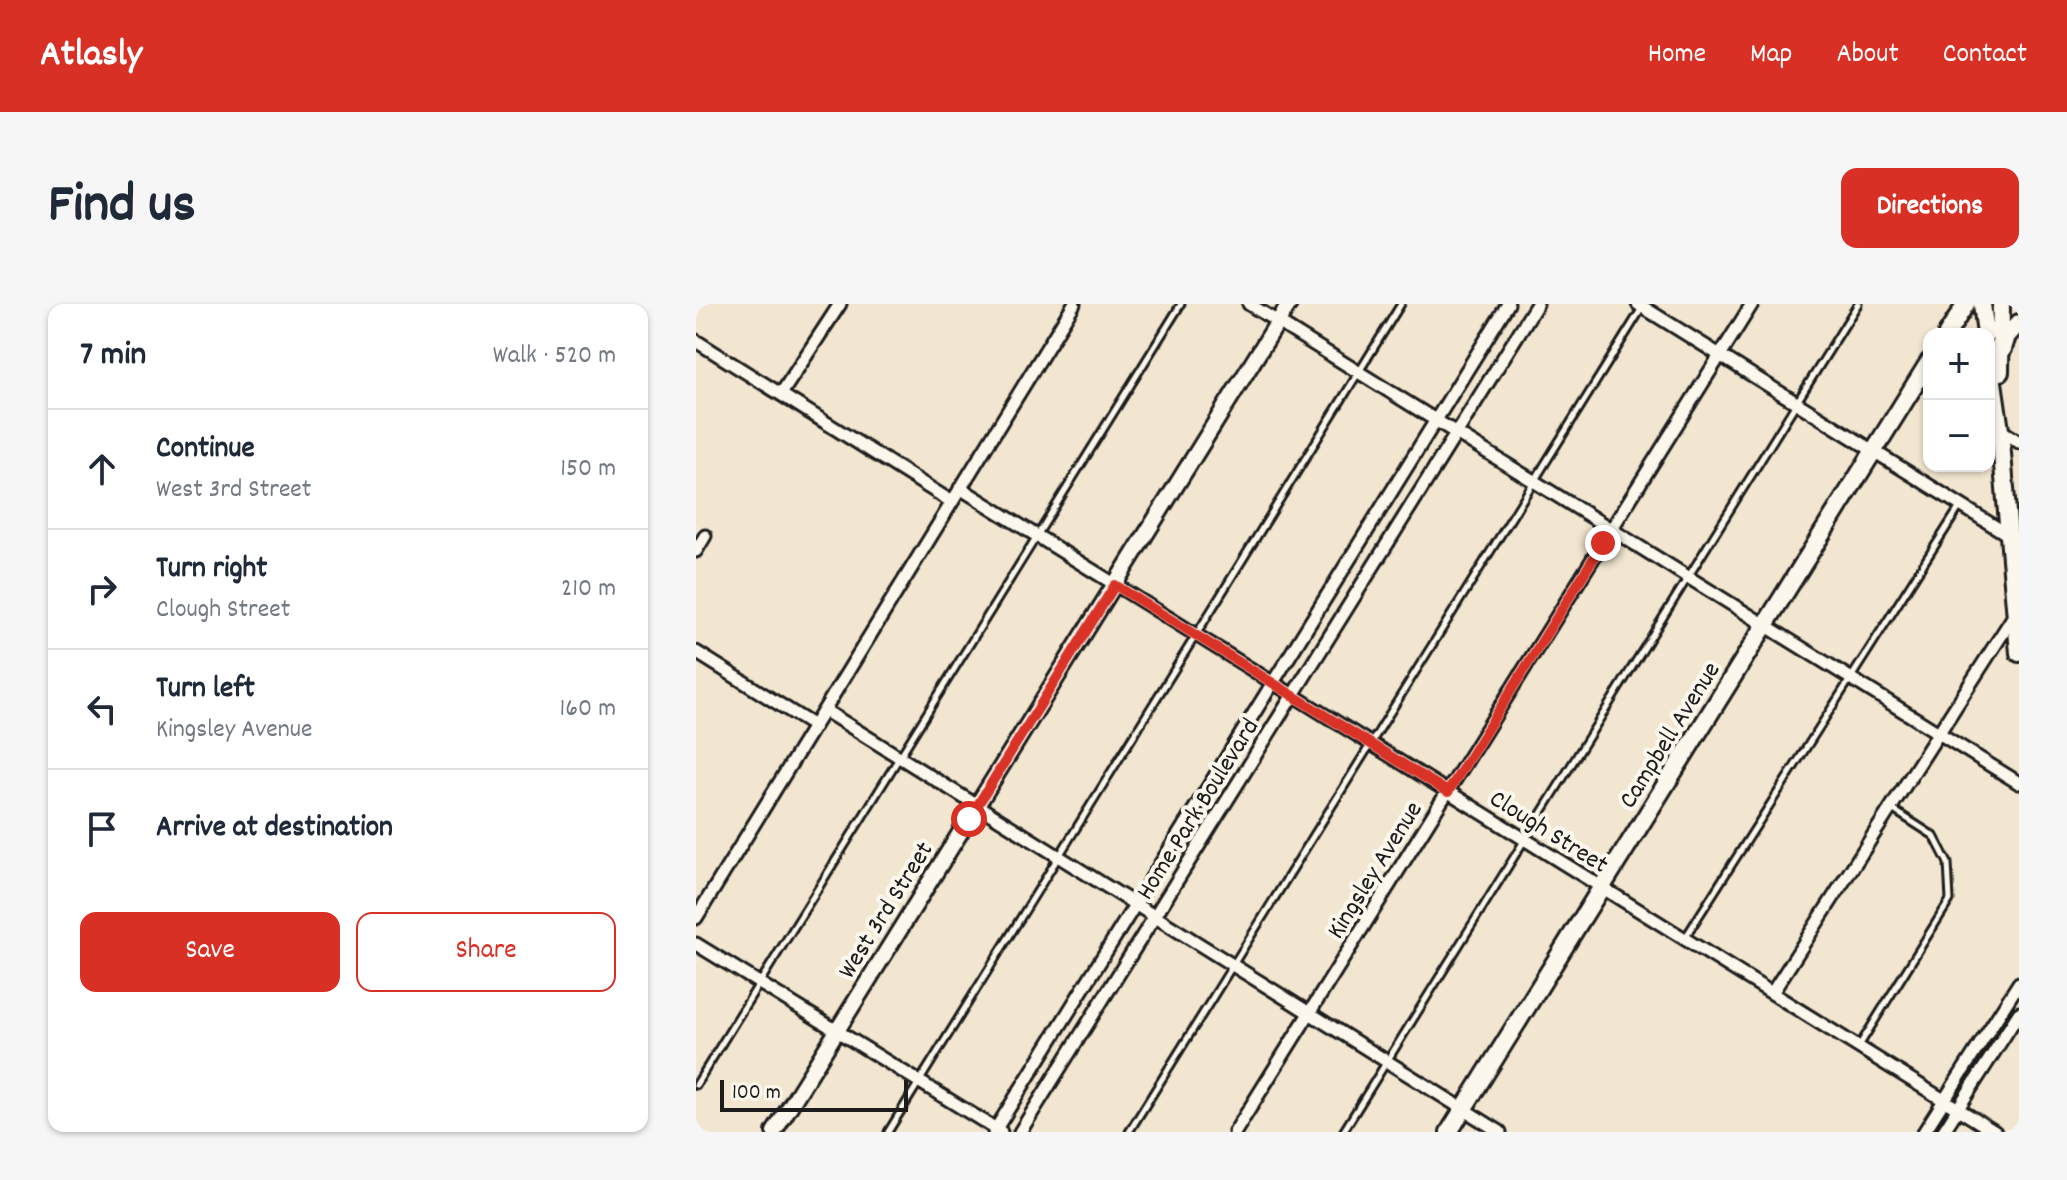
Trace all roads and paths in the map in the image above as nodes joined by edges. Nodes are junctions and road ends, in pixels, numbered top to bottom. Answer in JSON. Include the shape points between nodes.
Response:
{"nodes":[{"id":1,"x":840,"y":304,"type":"edge"},
{"id":2,"x":1074,"y":304,"type":"edge"},
{"id":3,"x":1181,"y":304,"type":"edge"},
{"id":4,"x":1249,"y":304,"type":"edge"},
{"id":5,"x":1289,"y":304,"type":"edge"},
{"id":6,"x":1401,"y":304,"type":"edge"},
{"id":7,"x":1508,"y":304,"type":"edge"},
{"id":8,"x":1537,"y":304,"type":"edge"},
{"id":9,"x":1752,"y":304,"type":"edge"},
{"id":10,"x":1858,"y":304,"type":"edge"},
{"id":11,"x":1966,"y":304,"type":"edge"},
{"id":12,"x":1982,"y":304,"type":"edge"},
{"id":13,"x":2001,"y":304,"type":"edge"},
{"id":14,"x":1642,"y":305,"type":"edge"},
{"id":15,"x":1278,"y":322,"type":"junction"},
{"id":16,"x":2019,"y":323,"type":"edge"},
{"id":17,"x":1951,"y":328,"type":"edge"},
{"id":18,"x":1985,"y":328,"type":"edge"},
{"id":19,"x":696,"y":341,"type":"edge"},
{"id":20,"x":1995,"y":351,"type":"edge"},
{"id":21,"x":1720,"y":355,"type":"junction"},
{"id":22,"x":1995,"y":357,"type":"edge"},
{"id":23,"x":1923,"y":371,"type":"edge"},
{"id":24,"x":1995,"y":371,"type":"edge"},
{"id":25,"x":1360,"y":373,"type":"junction"},
{"id":26,"x":781,"y":394,"type":"junction"},
{"id":27,"x":1796,"y":402,"type":"junction"},
{"id":28,"x":1436,"y":420,"type":"junction"},
{"id":29,"x":2000,"y":430,"type":"junction"},
{"id":30,"x":1456,"y":433,"type":"junction"},
{"id":31,"x":2019,"y":442,"type":"edge"},
{"id":32,"x":1873,"y":450,"type":"junction"},
{"id":33,"x":1535,"y":482,"type":"junction"},
{"id":34,"x":960,"y":488,"type":"junction"},
{"id":35,"x":952,"y":502,"type":"junction"},
{"id":36,"x":1961,"y":505,"type":"junction"},
{"id":37,"x":1611,"y":530,"type":"junction"},
{"id":38,"x":705,"y":536,"type":"dead end"},
{"id":39,"x":2010,"y":536,"type":"junction"},
{"id":40,"x":1038,"y":537,"type":"junction"},
{"id":41,"x":696,"y":551,"type":"edge"},
{"id":42,"x":1687,"y":577,"type":"junction"},
{"id":43,"x":1115,"y":585,"type":"junction"},
{"id":44,"x":2017,"y":615,"type":"edge"},
{"id":45,"x":1764,"y":625,"type":"junction"},
{"id":46,"x":1197,"y":636,"type":"junction"},
{"id":47,"x":696,"y":652,"type":"edge"},
{"id":48,"x":2019,"y":653,"type":"edge"},
{"id":49,"x":1851,"y":680,"type":"junction"},
{"id":50,"x":1273,"y":683,"type":"junction"},
{"id":51,"x":1293,"y":695,"type":"junction"},
{"id":52,"x":824,"y":710,"type":"junction"},
{"id":53,"x":814,"y":726,"type":"junction"},
{"id":54,"x":1937,"y":733,"type":"junction"},
{"id":55,"x":1369,"y":743,"type":"junction"},
{"id":56,"x":900,"y":758,"type":"junction"},
{"id":57,"x":2019,"y":783,"type":"edge"},
{"id":58,"x":1448,"y":792,"type":"junction"},
{"id":59,"x":977,"y":806,"type":"junction"},
{"id":60,"x":1890,"y":807,"type":"junction"},
{"id":61,"x":1526,"y":840,"type":"junction"},
{"id":62,"x":1060,"y":857,"type":"junction"},
{"id":63,"x":1601,"y":887,"type":"junction"},
{"id":64,"x":1135,"y":905,"type":"junction"},
{"id":65,"x":1155,"y":917,"type":"junction"},
{"id":66,"x":696,"y":918,"type":"edge"},
{"id":67,"x":1685,"y":939,"type":"junction"},
{"id":68,"x":696,"y":944,"type":"edge"},
{"id":69,"x":1232,"y":965,"type":"junction"},
{"id":70,"x":759,"y":982,"type":"junction"},
{"id":71,"x":2019,"y":983,"type":"edge"},
{"id":72,"x":1772,"y":993,"type":"junction"},
{"id":73,"x":1309,"y":1013,"type":"junction"},
{"id":74,"x":2019,"y":1013,"type":"edge"},
{"id":75,"x":837,"y":1031,"type":"junction"},
{"id":76,"x":1858,"y":1047,"type":"junction"},
{"id":77,"x":1386,"y":1061,"type":"junction"},
{"id":78,"x":920,"y":1081,"type":"junction"},
{"id":79,"x":696,"y":1085,"type":"edge"},
{"id":80,"x":1944,"y":1101,"type":"junction"},
{"id":81,"x":1463,"y":1109,"type":"junction"},
{"id":82,"x":1958,"y":1109,"type":"junction"},
{"id":83,"x":998,"y":1131,"type":"edge"},
{"id":84,"x":774,"y":1132,"type":"edge"},
{"id":85,"x":888,"y":1132,"type":"edge"},
{"id":86,"x":1020,"y":1132,"type":"edge"},
{"id":87,"x":1129,"y":1132,"type":"edge"},
{"id":88,"x":1235,"y":1132,"type":"edge"},
{"id":89,"x":1343,"y":1132,"type":"edge"},
{"id":90,"x":1449,"y":1132,"type":"edge"},
{"id":91,"x":1500,"y":1132,"type":"edge"},
{"id":92,"x":1924,"y":1132,"type":"edge"},
{"id":93,"x":1943,"y":1132,"type":"edge"},
{"id":94,"x":1995,"y":1132,"type":"edge"}],
"edges":[{"from":1,"to":26,"type":"street"},
{"from":2,"to":34,"type":"street"},
{"from":3,"to":40,"type":"lane"},
{"from":4,"to":15,"type":"street"},
{"from":5,"to":15,"type":"street","name":"West 3rd Street"},
{"from":6,"to":25,"type":"lane"},
{"from":7,"to":28,"type":"street","name":"Home Park Boulevard"},
{"from":8,"to":30,"type":"street","name":"Home Park Boulevard"},
{"from":9,"to":21,"type":"street","name":"Kingsley Avenue"},
{"from":10,"to":27,"type":"lane"},
{"from":11,"to":17,"type":"main road"},
{"from":12,"to":18,"type":"main road"},
{"from":13,"to":20,"type":"main road"},
{"from":14,"to":21,"type":"street"},
{"from":14,"to":33,"type":"lane"},
{"from":15,"to":25,"type":"street"},
{"from":15,"to":43,"type":"street","name":"West 3rd Street"},
{"from":16,"to":22,"type":"main road"},
{"from":19,"to":26,"type":"street"},
{"from":21,"to":27,"type":"street"},
{"from":21,"to":37,"type":"street","name":"Kingsley Avenue"},
{"from":23,"to":32,"type":"main road","name":"Campbell Avenue"},
{"from":24,"to":29,"type":"main road"},
{"from":25,"to":28,"type":"street"},
{"from":25,"to":46,"type":"lane"},
{"from":26,"to":35,"type":"street"},
{"from":27,"to":32,"type":"street"},
{"from":27,"to":42,"type":"lane"},
{"from":28,"to":30,"type":"street"},
{"from":28,"to":50,"type":"street","name":"Home Park Boulevard"},
{"from":29,"to":31,"type":"street"},
{"from":29,"to":39,"type":"main road"},
{"from":30,"to":33,"type":"street"},
{"from":30,"to":51,"type":"street","name":"Home Park Boulevard"},
{"from":32,"to":36,"type":"street"},
{"from":32,"to":45,"type":"main road","name":"Campbell Avenue"},
{"from":33,"to":37,"type":"street"},
{"from":33,"to":55,"type":"lane"},
{"from":34,"to":35,"type":"street"},
{"from":34,"to":40,"type":"street","name":"Clough Street"},
{"from":35,"to":52,"type":"street"},
{"from":36,"to":39,"type":"street"},
{"from":36,"to":49,"type":"lane"},
{"from":37,"to":42,"type":"street"},
{"from":37,"to":58,"type":"street","name":"Kingsley Avenue"},
{"from":38,"to":41,"type":"street"},
{"from":39,"to":44,"type":"main road"},
{"from":40,"to":43,"type":"street","name":"Clough Street"},
{"from":40,"to":56,"type":"lane"},
{"from":42,"to":45,"type":"street"},
{"from":42,"to":61,"type":"lane"},
{"from":43,"to":46,"type":"street","name":"Clough Street"},
{"from":43,"to":59,"type":"street","name":"West 3rd Street"},
{"from":44,"to":48,"type":"main road"},
{"from":44,"to":54,"type":"street"},
{"from":45,"to":49,"type":"street"},
{"from":45,"to":63,"type":"main road","name":"Campbell Avenue"},
{"from":46,"to":50,"type":"street","name":"Clough Street"},
{"from":46,"to":62,"type":"lane"},
{"from":47,"to":53,"type":"street"},
{"from":49,"to":54,"type":"street"},
{"from":49,"to":67,"type":"lane"},
{"from":50,"to":51,"type":"street","name":"Clough Street"},
{"from":50,"to":64,"type":"street","name":"Home Park Boulevard"},
{"from":51,"to":55,"type":"street","name":"Clough Street"},
{"from":51,"to":65,"type":"street","name":"Home Park Boulevard"},
{"from":52,"to":53,"type":"street"},
{"from":52,"to":56,"type":"street"},
{"from":53,"to":66,"type":"street"},
{"from":54,"to":57,"type":"street"},
{"from":54,"to":60,"type":"street"},
{"from":55,"to":58,"type":"street","name":"Clough Street"},
{"from":55,"to":69,"type":"lane"},
{"from":56,"to":59,"type":"street"},
{"from":56,"to":70,"type":"lane"},
{"from":58,"to":61,"type":"street","name":"Clough Street"},
{"from":58,"to":73,"type":"street","name":"Kingsley Avenue"},
{"from":59,"to":62,"type":"street"},
{"from":59,"to":75,"type":"street","name":"West 3rd Street"},
{"from":60,"to":72,"type":"street"},
{"from":60,"to":76,"type":"lane","via":[[1934,836],[1948,863],[1950,900]]},
{"from":61,"to":63,"type":"street","name":"Clough Street"},
{"from":61,"to":77,"type":"lane"},
{"from":62,"to":64,"type":"street"},
{"from":62,"to":78,"type":"lane"},
{"from":63,"to":67,"type":"street","name":"Clough Street"},
{"from":63,"to":81,"type":"main road","name":"Campbell Avenue"},
{"from":64,"to":65,"type":"street"},
{"from":64,"to":83,"type":"street","name":"Home Park Boulevard"},
{"from":65,"to":69,"type":"street"},
{"from":65,"to":86,"type":"street","name":"Home Park Boulevard"},
{"from":67,"to":72,"type":"street","name":"Clough Street"},
{"from":68,"to":70,"type":"street"},
{"from":69,"to":73,"type":"street"},
{"from":69,"to":87,"type":"lane"},
{"from":70,"to":75,"type":"street"},
{"from":70,"to":79,"type":"lane"},
{"from":71,"to":80,"type":"street"},
{"from":72,"to":76,"type":"street","name":"Clough Street"},
{"from":73,"to":77,"type":"street"},
{"from":73,"to":88,"type":"street","name":"Kingsley Avenue"},
{"from":74,"to":82,"type":"street"},
{"from":75,"to":78,"type":"street"},
{"from":75,"to":84,"type":"street","name":"West 3rd Street"},
{"from":76,"to":80,"type":"street","name":"Clough Street"},
{"from":77,"to":81,"type":"street"},
{"from":77,"to":89,"type":"lane"},
{"from":78,"to":83,"type":"street"},
{"from":78,"to":85,"type":"lane"},
{"from":80,"to":82,"type":"street","name":"Clough Street"},
{"from":80,"to":92,"type":"street"},
{"from":81,"to":90,"type":"main road","name":"Campbell Avenue"},
{"from":81,"to":91,"type":"street"},
{"from":82,"to":93,"type":"street"},
{"from":82,"to":94,"type":"street","name":"Clough Street"}]}
